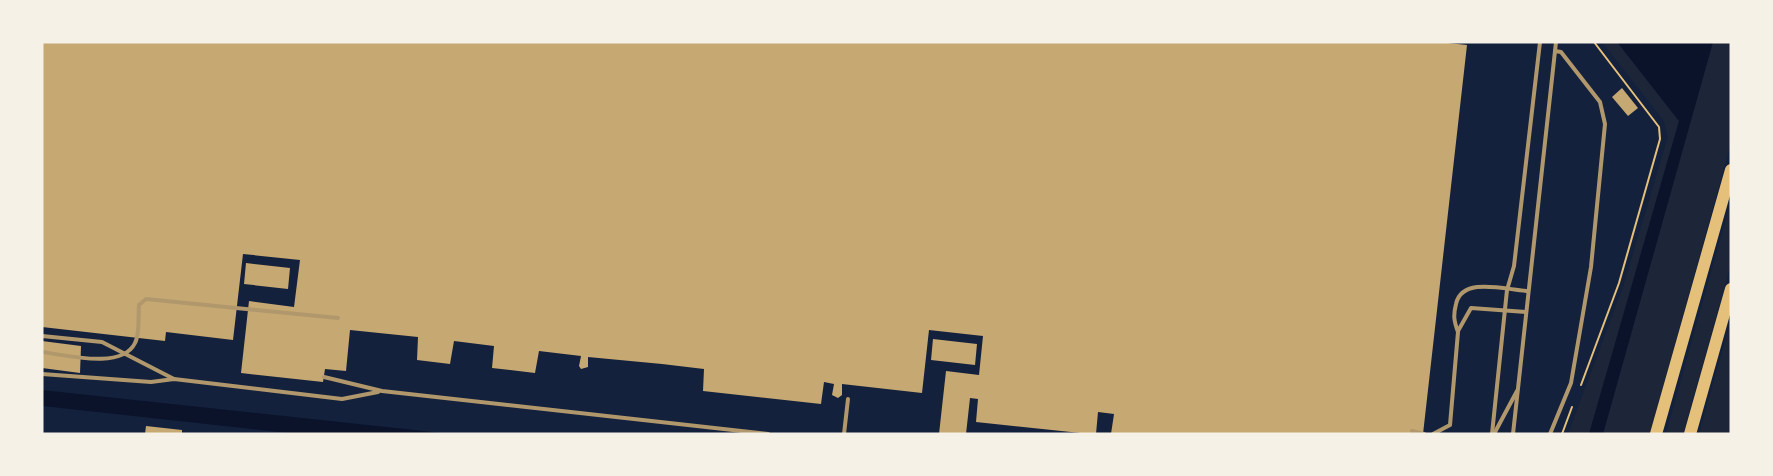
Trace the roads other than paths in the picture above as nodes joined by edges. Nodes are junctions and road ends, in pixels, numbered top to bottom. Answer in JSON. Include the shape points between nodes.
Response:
{"nodes":[{"id":1,"x":1540,"y":42,"type":"edge"},
{"id":2,"x":1556,"y":42,"type":"edge"},
{"id":3,"x":1555,"y":51,"type":"junction"},
{"id":4,"x":1731,"y":170,"type":"edge"},
{"id":5,"x":1731,"y":289,"type":"edge"},
{"id":6,"x":1507,"y":290,"type":"junction"},
{"id":7,"x":1528,"y":291,"type":"junction"},
{"id":8,"x":1504,"y":311,"type":"junction"},
{"id":9,"x":1526,"y":312,"type":"junction"},
{"id":10,"x":338,"y":318,"type":"dead end"},
{"id":11,"x":1458,"y":332,"type":"junction"},
{"id":12,"x":42,"y":336,"type":"edge"},
{"id":13,"x":42,"y":352,"type":"edge"},
{"id":14,"x":42,"y":374,"type":"edge"},
{"id":15,"x":324,"y":377,"type":"dead end"},
{"id":16,"x":174,"y":379,"type":"junction"},
{"id":17,"x":1519,"y":388,"type":"junction"},
{"id":18,"x":382,"y":391,"type":"junction"},
{"id":19,"x":848,"y":399,"type":"dead end"},
{"id":20,"x":1412,"y":431,"type":"dead end"},
{"id":21,"x":768,"y":434,"type":"edge"},
{"id":22,"x":844,"y":434,"type":"edge"},
{"id":23,"x":1424,"y":434,"type":"edge"},
{"id":24,"x":1433,"y":434,"type":"edge"},
{"id":25,"x":1493,"y":434,"type":"edge"},
{"id":26,"x":1513,"y":434,"type":"edge"},
{"id":27,"x":1550,"y":434,"type":"edge"},
{"id":28,"x":1656,"y":434,"type":"edge"},
{"id":29,"x":1690,"y":434,"type":"edge"}],
"edges":[{"from":1,"to":6,"type":"lane","via":[[1514,266]]},
{"from":2,"to":3,"type":"lane"},
{"from":3,"to":7,"type":"lane"},
{"from":3,"to":27,"type":"lane","via":[[1561,52],[1600,102],[1605,123],[1590,267],[1573,371]]},
{"from":4,"to":28,"type":"main road"},
{"from":5,"to":29,"type":"main road"},
{"from":6,"to":7,"type":"lane"},
{"from":6,"to":8,"type":"lane"},
{"from":6,"to":11,"type":"lane","via":[[1463,290],[1458,295],[1453,318]]},
{"from":7,"to":9,"type":"lane"},
{"from":8,"to":9,"type":"lane"},
{"from":8,"to":11,"type":"lane","via":[[1471,308]]},
{"from":8,"to":25,"type":"lane"},
{"from":9,"to":17,"type":"lane"},
{"from":10,"to":13,"type":"lane","via":[[146,299],[139,305],[136,342],[126,353],[109,360]]},
{"from":11,"to":24,"type":"lane","via":[[1450,425]]},
{"from":12,"to":16,"type":"lane","via":[[102,342]]},
{"from":14,"to":16,"type":"lane","via":[[151,382]]},
{"from":15,"to":18,"type":"lane"},
{"from":16,"to":18,"type":"lane","via":[[342,399]]},
{"from":17,"to":25,"type":"lane"},
{"from":17,"to":26,"type":"lane"},
{"from":18,"to":21,"type":"lane"},
{"from":19,"to":22,"type":"lane"},
{"from":20,"to":23,"type":"lane"}]}
